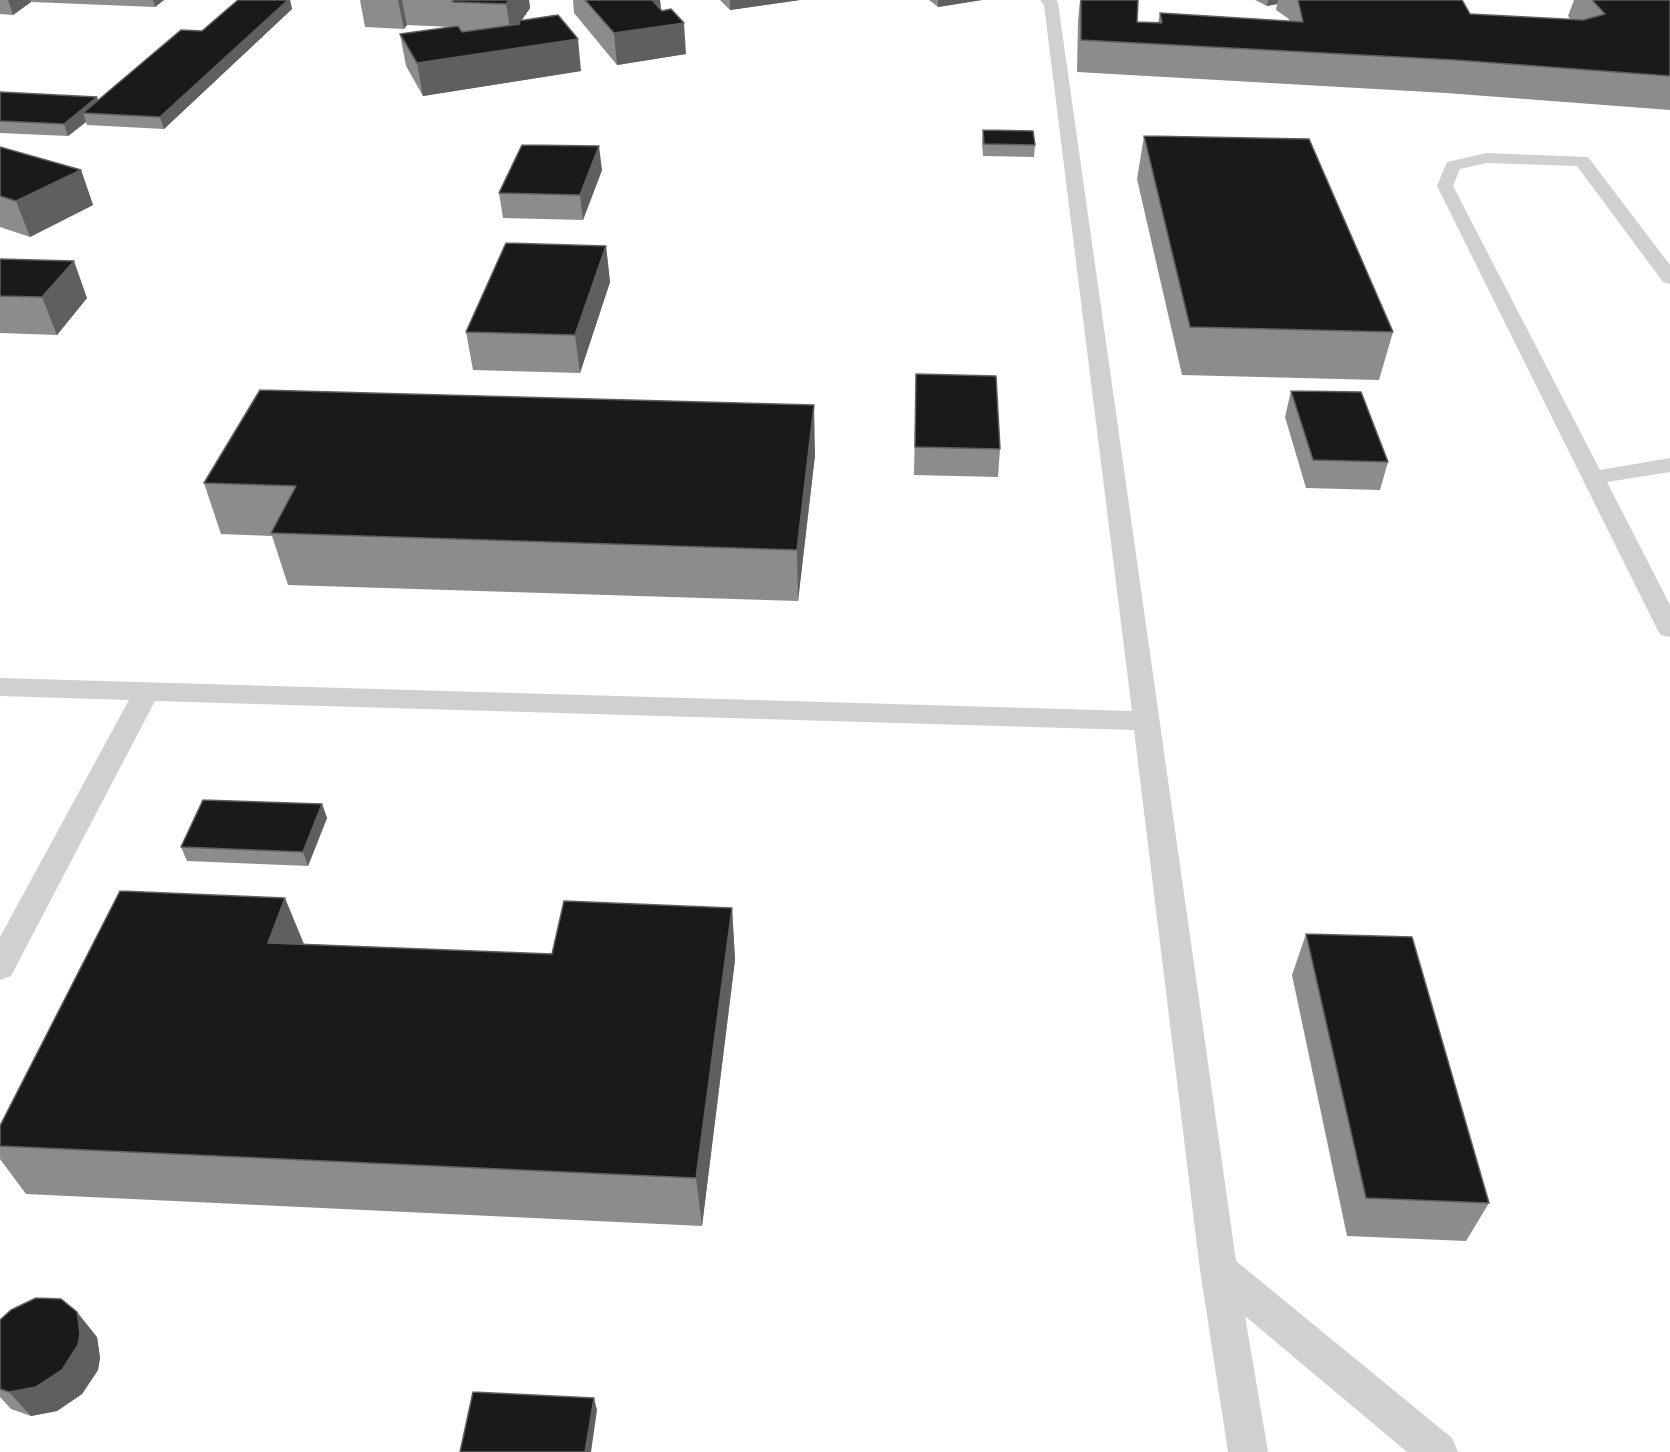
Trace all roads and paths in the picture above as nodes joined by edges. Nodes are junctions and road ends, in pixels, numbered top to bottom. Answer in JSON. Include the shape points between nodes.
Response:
{"nodes":[{"id":1,"x":1047,"y":0,"type":"edge"},
{"id":2,"x":1670,"y":278,"type":"edge"},
{"id":3,"x":1670,"y":465,"type":"edge"},
{"id":4,"x":1593,"y":478,"type":"junction"},
{"id":5,"x":1670,"y":629,"type":"edge"},
{"id":6,"x":0,"y":687,"type":"edge"},
{"id":7,"x":147,"y":691,"type":"junction"},
{"id":8,"x":1147,"y":721,"type":"junction"},
{"id":9,"x":0,"y":967,"type":"edge"},
{"id":10,"x":1219,"y":1270,"type":"junction"},
{"id":11,"x":1248,"y":1452,"type":"edge"},
{"id":12,"x":1438,"y":1452,"type":"edge"}],
"edges":[{"from":1,"to":8,"type":"lane","via":[[1051,3]]},
{"from":2,"to":4,"type":"lane","via":[[1582,161],[1487,158],[1453,166],[1445,186]]},
{"from":3,"to":4,"type":"lane"},
{"from":4,"to":5,"type":"lane"},
{"from":6,"to":7,"type":"lane"},
{"from":7,"to":8,"type":"lane"},
{"from":7,"to":9,"type":"lane"},
{"from":8,"to":10,"type":"lane"},
{"from":10,"to":11,"type":"lane"},
{"from":10,"to":12,"type":"lane"}]}
